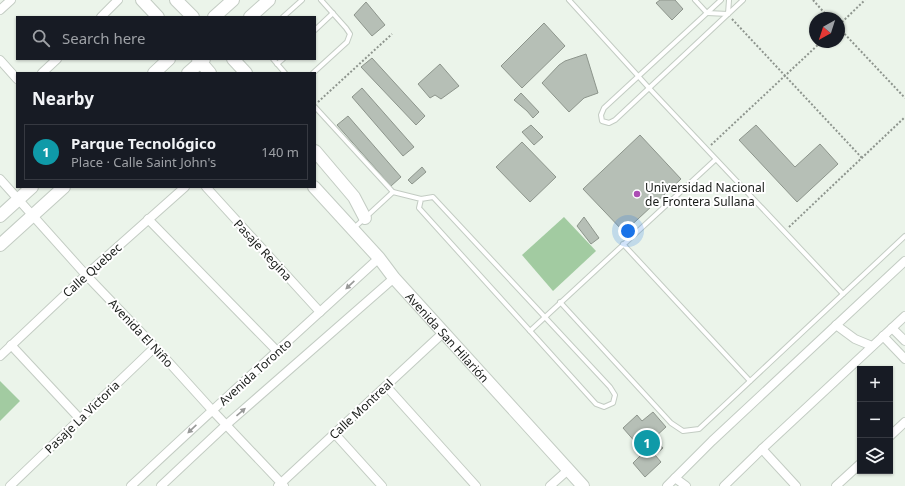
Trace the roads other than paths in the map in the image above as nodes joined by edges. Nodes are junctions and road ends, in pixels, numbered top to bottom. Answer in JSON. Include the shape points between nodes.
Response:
{"nodes":[{"id":1,"x":11,"y":0,"type":"edge"},
{"id":2,"x":118,"y":0,"type":"edge"},
{"id":3,"x":142,"y":0,"type":"edge"},
{"id":4,"x":176,"y":0,"type":"edge"},
{"id":5,"x":233,"y":0,"type":"edge"},
{"id":6,"x":269,"y":0,"type":"edge"},
{"id":7,"x":302,"y":0,"type":"edge"},
{"id":8,"x":321,"y":0,"type":"edge"},
{"id":9,"x":569,"y":0,"type":"edge"},
{"id":10,"x":695,"y":0,"type":"edge"},
{"id":11,"x":721,"y":0,"type":"edge"},
{"id":12,"x":729,"y":0,"type":"edge"},
{"id":13,"x":743,"y":0,"type":"edge"},
{"id":14,"x":0,"y":10,"type":"edge"},
{"id":15,"x":333,"y":13,"type":"junction"},
{"id":16,"x":708,"y":13,"type":"junction"},
{"id":17,"x":728,"y":14,"type":"junction"},
{"id":18,"x":102,"y":16,"type":"edge"},
{"id":19,"x":157,"y":16,"type":"edge"},
{"id":20,"x":192,"y":16,"type":"edge"},
{"id":21,"x":215,"y":16,"type":"edge"},
{"id":22,"x":251,"y":16,"type":"edge"},
{"id":23,"x":284,"y":16,"type":"edge"},
{"id":24,"x":316,"y":29,"type":"edge"},
{"id":25,"x":0,"y":60,"type":"edge"},
{"id":26,"x":56,"y":60,"type":"edge"},
{"id":27,"x":168,"y":60,"type":"edge"},
{"id":28,"x":200,"y":60,"type":"edge"},
{"id":29,"x":235,"y":60,"type":"edge"},
{"id":30,"x":274,"y":60,"type":"edge"},
{"id":31,"x":282,"y":60,"type":"edge"},
{"id":32,"x":277,"y":64,"type":"junction"},
{"id":33,"x":43,"y":72,"type":"edge"},
{"id":34,"x":155,"y":72,"type":"edge"},
{"id":35,"x":189,"y":72,"type":"edge"},
{"id":36,"x":209,"y":72,"type":"edge"},
{"id":37,"x":245,"y":72,"type":"edge"},
{"id":38,"x":284,"y":72,"type":"edge"},
{"id":39,"x":314,"y":72,"type":"edge"},
{"id":40,"x":16,"y":77,"type":"edge"},
{"id":41,"x":638,"y":77,"type":"junction"},
{"id":42,"x":649,"y":88,"type":"junction"},
{"id":43,"x":316,"y":107,"type":"edge"},
{"id":44,"x":316,"y":152,"type":"edge"},
{"id":45,"x":716,"y":160,"type":"junction"},
{"id":46,"x":0,"y":179,"type":"edge"},
{"id":47,"x":31,"y":188,"type":"edge"},
{"id":48,"x":63,"y":188,"type":"edge"},
{"id":49,"x":184,"y":188,"type":"edge"},
{"id":50,"x":207,"y":188,"type":"edge"},
{"id":51,"x":315,"y":188,"type":"edge"},
{"id":52,"x":393,"y":192,"type":"junction"},
{"id":53,"x":421,"y":199,"type":"junction"},
{"id":54,"x":18,"y":200,"type":"junction"},
{"id":55,"x":0,"y":216,"type":"edge"},
{"id":56,"x":32,"y":216,"type":"junction"},
{"id":57,"x":365,"y":218,"type":"junction"},
{"id":58,"x":148,"y":219,"type":"junction"},
{"id":59,"x":352,"y":229,"type":"junction"},
{"id":60,"x":905,"y":236,"type":"edge"},
{"id":61,"x":623,"y":244,"type":"junction"},
{"id":62,"x":0,"y":245,"type":"edge"},
{"id":63,"x":379,"y":258,"type":"junction"},
{"id":64,"x":905,"y":261,"type":"edge"},
{"id":65,"x":86,"y":275,"type":"junction"},
{"id":66,"x":394,"y":278,"type":"junction"},
{"id":67,"x":843,"y":294,"type":"junction"},
{"id":68,"x":560,"y":302,"type":"junction"},
{"id":69,"x":320,"y":312,"type":"junction"},
{"id":70,"x":905,"y":316,"type":"edge"},
{"id":71,"x":545,"y":317,"type":"junction"},
{"id":72,"x":836,"y":325,"type":"junction"},
{"id":73,"x":892,"y":328,"type":"junction"},
{"id":74,"x":530,"y":331,"type":"junction"},
{"id":75,"x":444,"y":332,"type":"junction"},
{"id":76,"x":883,"y":336,"type":"junction"},
{"id":77,"x":905,"y":341,"type":"edge"},
{"id":78,"x":11,"y":345,"type":"junction"},
{"id":79,"x":872,"y":346,"type":"junction"},
{"id":80,"x":155,"y":347,"type":"junction"},
{"id":81,"x":278,"y":352,"type":"junction"},
{"id":82,"x":0,"y":356,"type":"edge"},
{"id":83,"x":905,"y":359,"type":"edge"},
{"id":84,"x":750,"y":381,"type":"junction"},
{"id":85,"x":386,"y":386,"type":"junction"},
{"id":86,"x":212,"y":410,"type":"junction"},
{"id":87,"x":80,"y":419,"type":"junction"},
{"id":88,"x":905,"y":422,"type":"edge"},
{"id":89,"x":226,"y":425,"type":"junction"},
{"id":90,"x":893,"y":433,"type":"edge"},
{"id":91,"x":335,"y":434,"type":"junction"},
{"id":92,"x":762,"y":449,"type":"junction"},
{"id":93,"x":857,"y":467,"type":"edge"},
{"id":94,"x":568,"y":470,"type":"junction"},
{"id":95,"x":675,"y":478,"type":"junction"},
{"id":96,"x":281,"y":485,"type":"edge"},
{"id":97,"x":10,"y":486,"type":"edge"},
{"id":98,"x":132,"y":486,"type":"edge"},
{"id":99,"x":161,"y":486,"type":"edge"},
{"id":100,"x":382,"y":486,"type":"edge"},
{"id":101,"x":476,"y":486,"type":"edge"},
{"id":102,"x":550,"y":486,"type":"edge"},
{"id":103,"x":583,"y":486,"type":"edge"},
{"id":104,"x":667,"y":486,"type":"edge"},
{"id":105,"x":686,"y":486,"type":"edge"},
{"id":106,"x":724,"y":486,"type":"edge"},
{"id":107,"x":796,"y":486,"type":"edge"},
{"id":108,"x":836,"y":486,"type":"edge"}],
"edges":[{"from":1,"to":14,"type":"street"},
{"from":2,"to":18,"type":"street"},
{"from":3,"to":19,"type":"street"},
{"from":4,"to":20,"type":"street"},
{"from":5,"to":21,"type":"street"},
{"from":6,"to":22,"type":"street"},
{"from":7,"to":23,"type":"lane"},
{"from":8,"to":15,"type":"lane"},
{"from":9,"to":41,"type":"lane"},
{"from":10,"to":16,"type":"lane"},
{"from":11,"to":16,"type":"lane"},
{"from":12,"to":17,"type":"lane"},
{"from":13,"to":17,"type":"lane"},
{"from":15,"to":24,"type":"lane"},
{"from":15,"to":39,"type":"lane","via":[[350,34],[347,42]]},
{"from":16,"to":17,"type":"lane"},
{"from":16,"to":41,"type":"lane"},
{"from":17,"to":42,"type":"lane"},
{"from":25,"to":40,"type":"street"},
{"from":26,"to":33,"type":"street"},
{"from":27,"to":34,"type":"street"},
{"from":28,"to":35,"type":"street"},
{"from":28,"to":36,"type":"street"},
{"from":29,"to":37,"type":"street"},
{"from":30,"to":32,"type":"lane"},
{"from":31,"to":32,"type":"lane"},
{"from":32,"to":38,"type":"lane"},
{"from":41,"to":42,"type":"lane"},
{"from":41,"to":42,"type":"lane","via":[[604,108],[602,121],[609,123],[614,120]]},
{"from":42,"to":45,"type":"lane"},
{"from":43,"to":52,"type":"lane"},
{"from":44,"to":57,"type":"street","via":[[354,197]]},
{"from":45,"to":61,"type":"lane"},
{"from":45,"to":67,"type":"lane"},
{"from":46,"to":54,"type":"street","name":"Avenida El Niño"},
{"from":47,"to":54,"type":"street"},
{"from":48,"to":56,"type":"street"},
{"from":49,"to":58,"type":"street","name":"Calle Quebec"},
{"from":50,"to":69,"type":"street","name":"Pasaje Regina"},
{"from":51,"to":59,"type":"street","name":"Avenida San Hilarión"},
{"from":52,"to":53,"type":"lane"},
{"from":52,"to":57,"type":"lane"},
{"from":53,"to":71,"type":"lane","via":[[433,197]]},
{"from":53,"to":74,"type":"lane","via":[[419,208]]},
{"from":54,"to":55,"type":"street"},
{"from":54,"to":56,"type":"street","name":"Avenida El Niño"},
{"from":56,"to":62,"type":"street"},
{"from":56,"to":65,"type":"street","name":"Avenida El Niño"},
{"from":57,"to":59,"type":"lane"},
{"from":58,"to":65,"type":"street","name":"Calle Quebec"},
{"from":58,"to":81,"type":"street"},
{"from":59,"to":63,"type":"street","name":"Avenida San Hilarión"},
{"from":60,"to":67,"type":"lane"},
{"from":61,"to":68,"type":"lane"},
{"from":61,"to":84,"type":"lane"},
{"from":63,"to":66,"type":"street","name":"Avenida San Hilarión"},
{"from":63,"to":69,"type":"street","name":"Avenida Toronto","one_way":true},
{"from":64,"to":72,"type":"street"},
{"from":65,"to":78,"type":"street","name":"Calle Quebec"},
{"from":65,"to":80,"type":"street","name":"Avenida El Niño"},
{"from":66,"to":75,"type":"street","name":"Avenida San Hilarión"},
{"from":89,"to":66,"type":"street","name":"Avenida Toronto","one_way":true},
{"from":67,"to":84,"type":"lane"},
{"from":68,"to":71,"type":"lane"},
{"from":68,"to":84,"type":"lane","via":[[671,423],[683,431],[699,429]]},
{"from":69,"to":81,"type":"street","name":"Avenida Toronto"},
{"from":70,"to":73,"type":"street"},
{"from":71,"to":74,"type":"lane"},
{"from":71,"to":74,"type":"lane","via":[[610,387],[615,395],[613,403],[604,407],[596,404]]},
{"from":72,"to":79,"type":"street","via":[[855,340]]},
{"from":72,"to":95,"type":"street","via":[[712,440]]},
{"from":73,"to":76,"type":"street"},
{"from":73,"to":77,"type":"street"},
{"from":75,"to":85,"type":"street","name":"Calle Montreal"},
{"from":75,"to":94,"type":"street","name":"Avenida San Hilarión"},
{"from":76,"to":79,"type":"street"},
{"from":76,"to":83,"type":"street"},
{"from":78,"to":82,"type":"street","name":"Calle Quebec"},
{"from":78,"to":87,"type":"street"},
{"from":79,"to":92,"type":"street"},
{"from":80,"to":86,"type":"street","name":"Avenida El Niño"},
{"from":80,"to":87,"type":"street","name":"Pasaje La Victoria"},
{"from":81,"to":86,"type":"street","name":"Avenida Toronto"},
{"from":85,"to":91,"type":"street","name":"Calle Montreal"},
{"from":85,"to":101,"type":"street"},
{"from":86,"to":89,"type":"street","name":"Avenida El Niño"},
{"from":86,"to":98,"type":"street","name":"Avenida Toronto","one_way":true},
{"from":87,"to":97,"type":"street","name":"Pasaje La Victoria"},
{"from":88,"to":90,"type":"street"},
{"from":89,"to":96,"type":"street","name":"Avenida El Niño"},
{"from":89,"to":99,"type":"street","name":"Avenida Toronto"},
{"from":91,"to":96,"type":"street","name":"Calle Montreal"},
{"from":91,"to":100,"type":"street"},
{"from":92,"to":106,"type":"street"},
{"from":92,"to":107,"type":"street"},
{"from":93,"to":108,"type":"street"},
{"from":94,"to":102,"type":"street"},
{"from":94,"to":103,"type":"street","name":"Avenida San Hilarión"},
{"from":95,"to":104,"type":"street"},
{"from":95,"to":105,"type":"street"}]}
